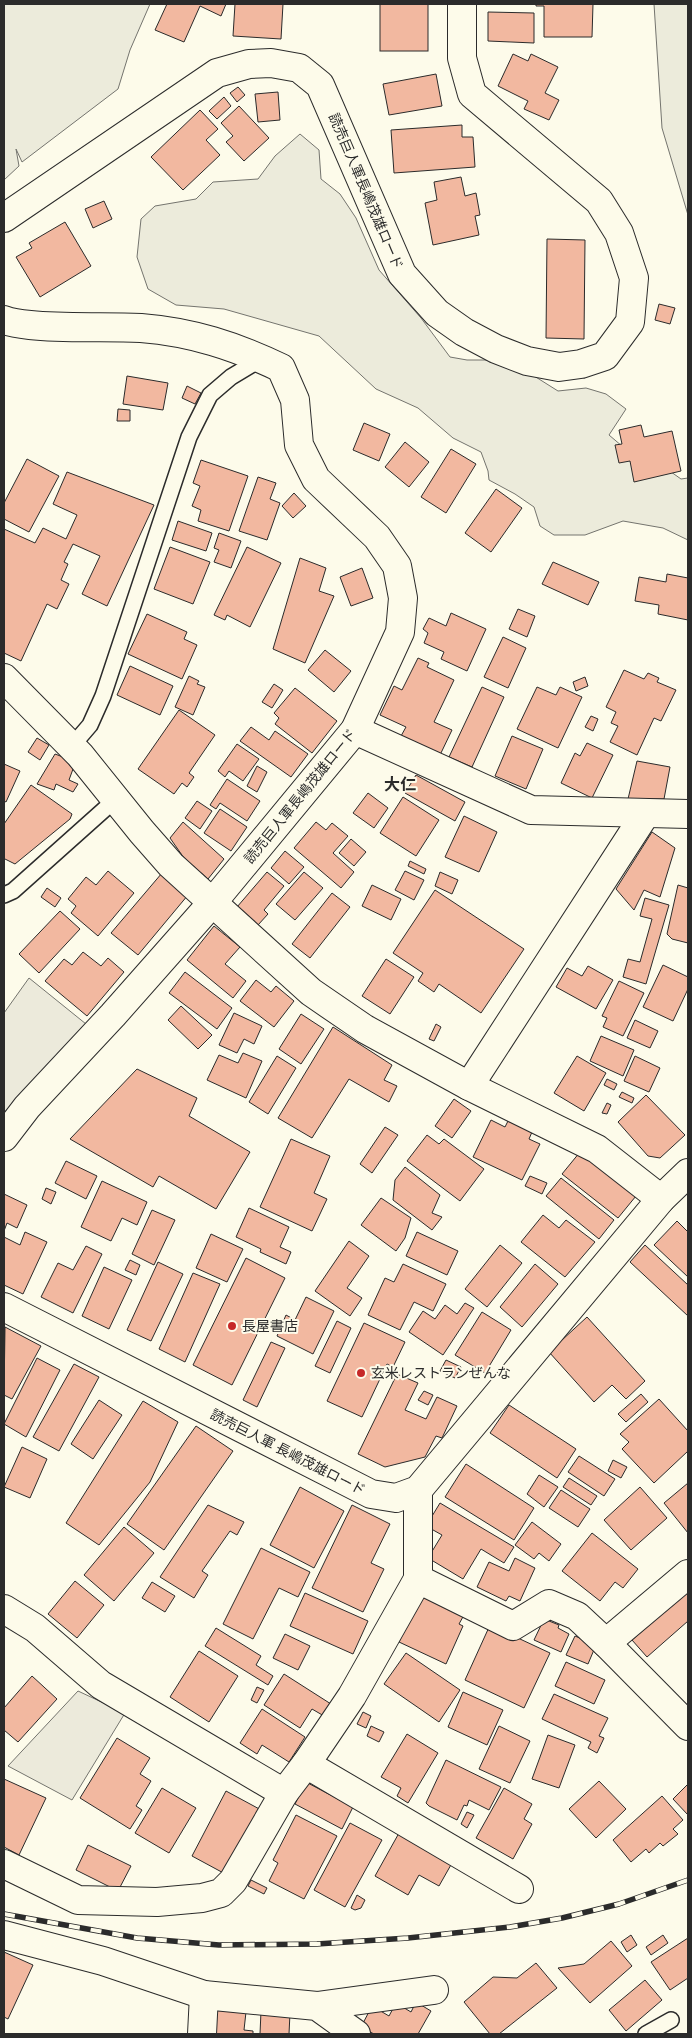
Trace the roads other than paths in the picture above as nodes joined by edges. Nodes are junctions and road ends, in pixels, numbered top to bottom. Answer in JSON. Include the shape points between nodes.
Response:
{"nodes":[{"id":1,"x":462,"y":4,"type":"edge"},
{"id":2,"x":4,"y":218,"type":"edge"},
{"id":3,"x":4,"y":320,"type":"edge"},
{"id":4,"x":261,"y":359,"type":"junction"},
{"id":5,"x":7,"y":687,"type":"edge"},
{"id":6,"x":355,"y":730,"type":"junction"},
{"id":7,"x":72,"y":746,"type":"junction"},
{"id":8,"x":116,"y":799,"type":"junction"},
{"id":9,"x":646,"y":813,"type":"junction"},
{"id":10,"x":688,"y":814,"type":"edge"},
{"id":11,"x":4,"y":895,"type":"edge"},
{"id":12,"x":212,"y":903,"type":"junction"},
{"id":13,"x":469,"y":1086,"type":"junction"},
{"id":14,"x":4,"y":1138,"type":"edge"},
{"id":15,"x":688,"y":1173,"type":"edge"},
{"id":16,"x":661,"y":1199,"type":"junction"},
{"id":17,"x":4,"y":1307,"type":"edge"},
{"id":18,"x":418,"y":1490,"type":"junction"},
{"id":19,"x":688,"y":1574,"type":"edge"},
{"id":20,"x":418,"y":1579,"type":"junction"},
{"id":21,"x":4,"y":1609,"type":"edge"},
{"id":22,"x":606,"y":1643,"type":"junction"},
{"id":23,"x":688,"y":1726,"type":"edge"},
{"id":24,"x":306,"y":1764,"type":"junction"},
{"id":25,"x":284,"y":1793,"type":"junction"},
{"id":26,"x":4,"y":1864,"type":"edge"},
{"id":27,"x":519,"y":1889,"type":"dead end"},
{"id":28,"x":4,"y":1935,"type":"edge"},
{"id":29,"x":434,"y":1990,"type":"dead end"},
{"id":30,"x":204,"y":1995,"type":"junction"},
{"id":31,"x":317,"y":2006,"type":"junction"},
{"id":32,"x":671,"y":2020,"type":"dead end"},
{"id":33,"x":202,"y":2034,"type":"edge"},
{"id":34,"x":356,"y":2034,"type":"edge"},
{"id":35,"x":646,"y":2034,"type":"edge"}],
"edges":[{"from":1,"to":2,"type":"street","name":"読売巨人軍長嶋茂雄ロード","via":[[462,58],[472,94],[599,201],[619,233],[634,278],[630,322],[605,356],[559,367],[527,361],[464,332],[437,313],[402,274],[320,85],[299,68],[271,63],[248,64],[217,73]]},
{"from":3,"to":4,"type":"street","name":"読売巨人軍長嶋茂雄ロード","via":[[44,326],[142,328],[193,335]]},
{"from":4,"to":6,"type":"street","name":"読売巨人軍長嶋茂雄ロード","via":[[281,368],[295,400],[299,445],[316,480],[377,537],[397,566],[403,598],[400,632]]},
{"from":4,"to":7,"type":"lane","via":[[210,395],[189,437],[103,696],[90,724]]},
{"from":5,"to":7,"type":"street"},
{"from":6,"to":9,"type":"street","via":[[531,810]]},
{"from":6,"to":12,"type":"street","name":"読売巨人軍長嶋茂雄ロード"},
{"from":7,"to":8,"type":"street"},
{"from":8,"to":11,"type":"lane","via":[[13,891]]},
{"from":8,"to":12,"type":"street","via":[[171,864]]},
{"from":9,"to":10,"type":"street"},
{"from":9,"to":13,"type":"street"},
{"from":12,"to":13,"type":"street","via":[[311,992],[365,1029]]},
{"from":12,"to":14,"type":"street","name":"読売巨人軍長嶋茂雄ロード","via":[[27,1107]]},
{"from":13,"to":16,"type":"street","via":[[597,1149]]},
{"from":15,"to":16,"type":"street"},
{"from":16,"to":18,"type":"street"},
{"from":17,"to":18,"type":"street","name":"読売巨人軍 長嶋茂雄ロード","via":[[371,1494],[396,1498]]},
{"from":18,"to":20,"type":"street"},
{"from":19,"to":22,"type":"street"},
{"from":20,"to":22,"type":"street","via":[[513,1626],[549,1604],[577,1616]]},
{"from":20,"to":24,"type":"street","via":[[352,1696]]},
{"from":21,"to":25,"type":"street","via":[[35,1628],[101,1685]]},
{"from":22,"to":23,"type":"street"},
{"from":24,"to":25,"type":"street"},
{"from":24,"to":27,"type":"street"},
{"from":25,"to":26,"type":"street","via":[[233,1881],[221,1892],[202,1898],[157,1902],[78,1900]]},
{"from":28,"to":30,"type":"street","via":[[103,1961]]},
{"from":29,"to":31,"type":"street"},
{"from":30,"to":31,"type":"street"},
{"from":30,"to":33,"type":"street"},
{"from":31,"to":34,"type":"street"},
{"from":32,"to":35,"type":"lane"}]}
